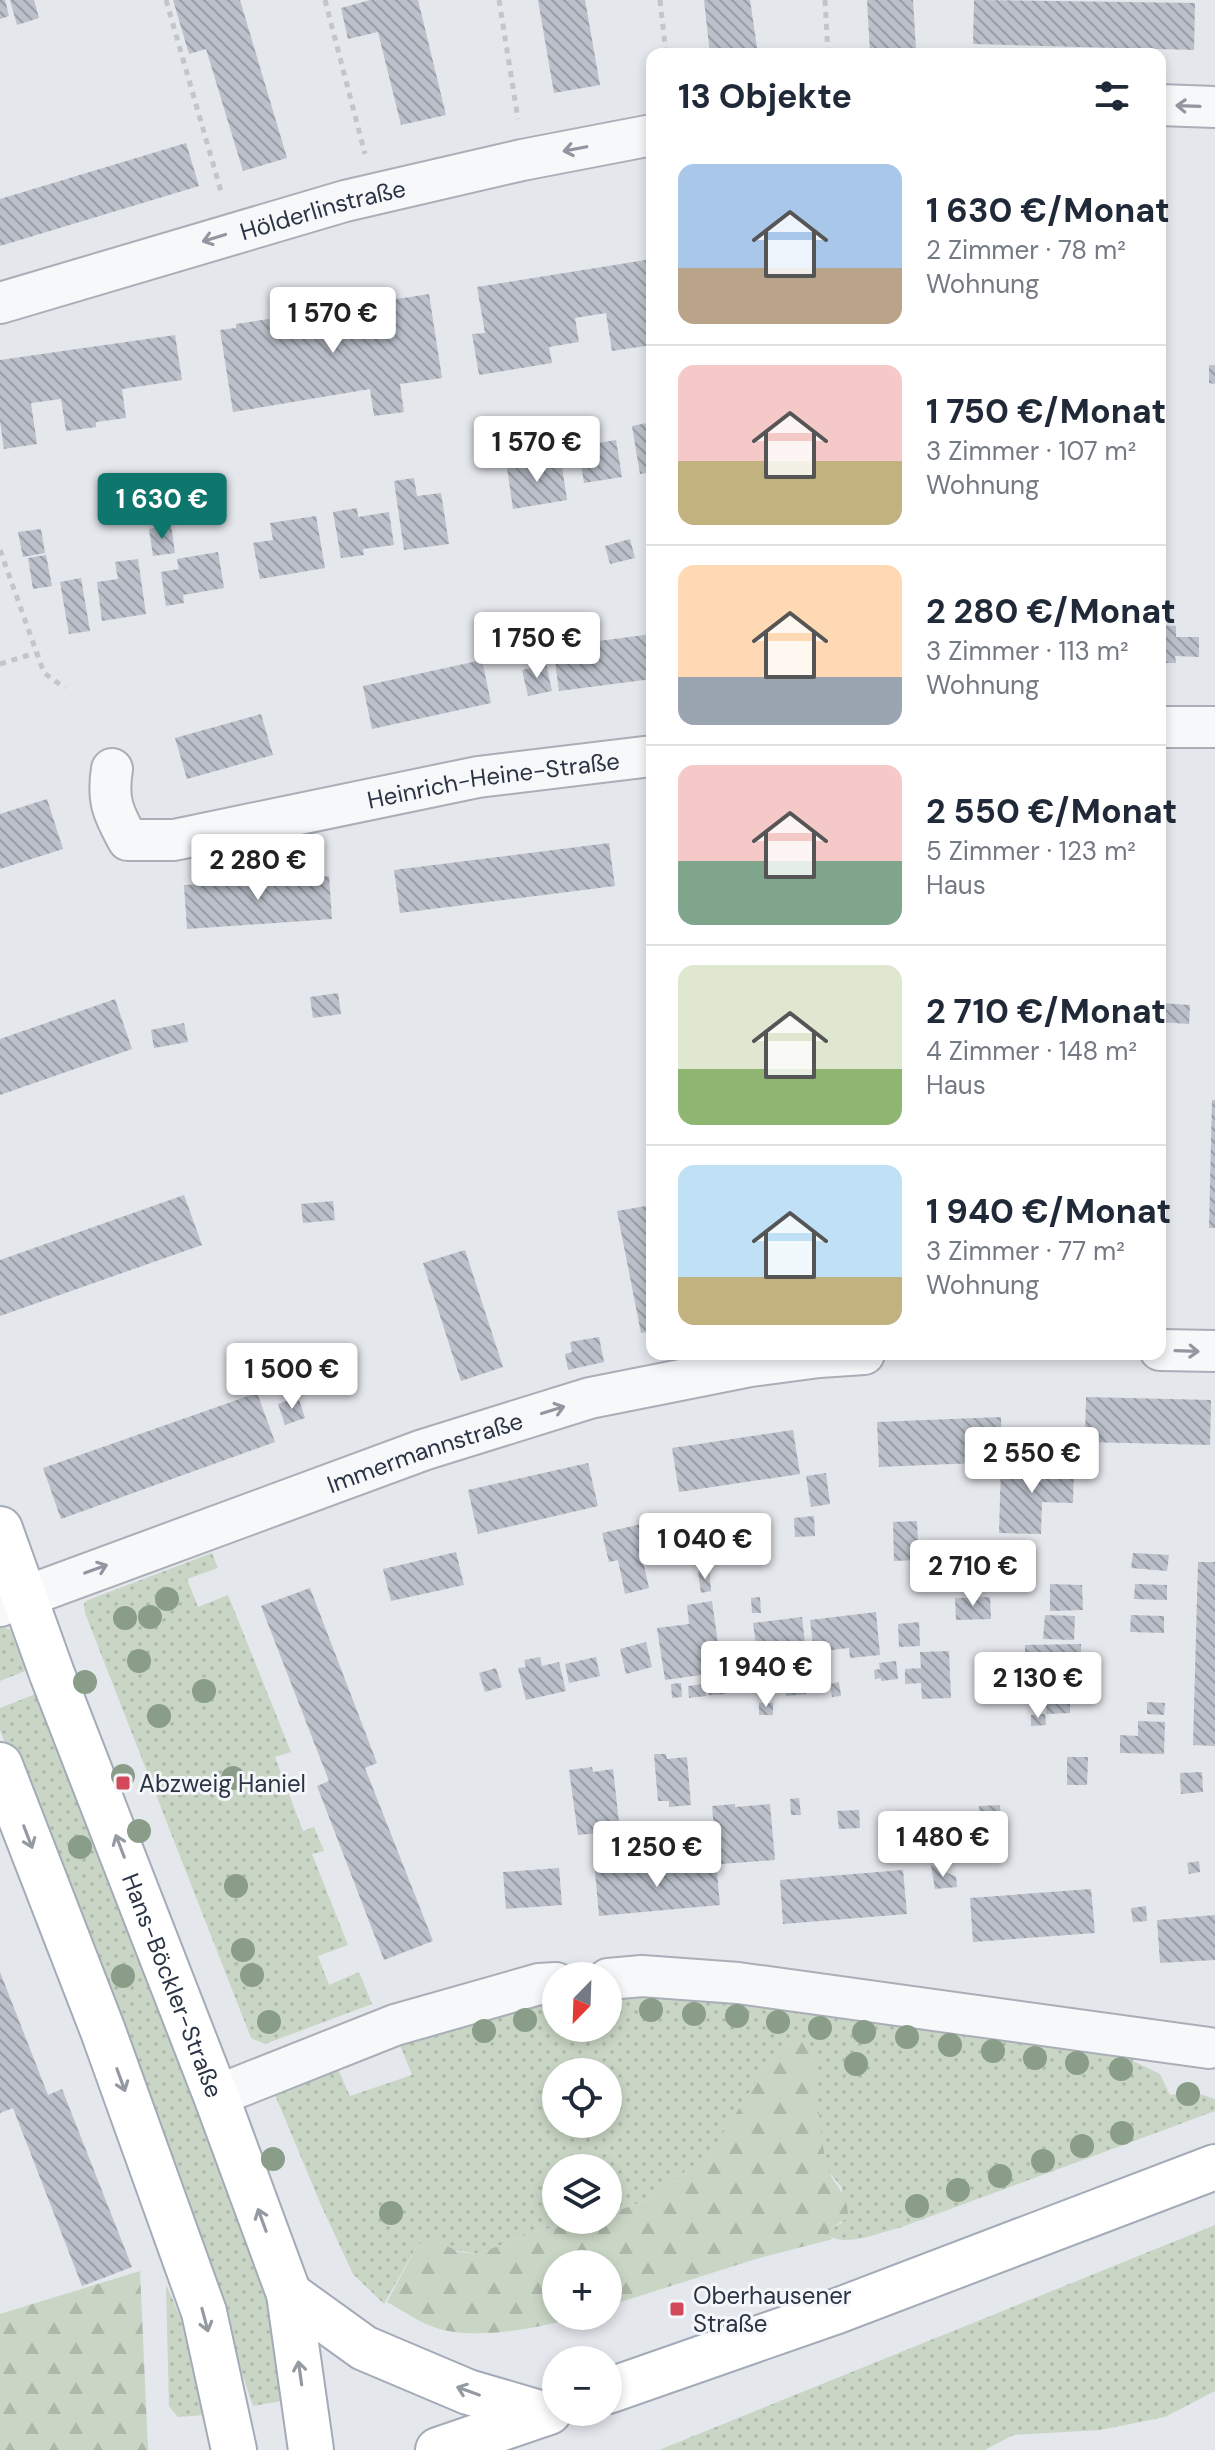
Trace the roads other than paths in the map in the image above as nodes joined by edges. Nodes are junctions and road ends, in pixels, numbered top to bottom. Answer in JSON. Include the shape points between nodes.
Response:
{"nodes":[{"id":1,"x":1166,"y":105,"type":"edge"},
{"id":2,"x":1215,"y":107,"type":"edge"},
{"id":3,"x":646,"y":136,"type":"edge"},
{"id":4,"x":0,"y":303,"type":"edge"},
{"id":5,"x":1166,"y":727,"type":"edge"},
{"id":6,"x":1215,"y":727,"type":"edge"},
{"id":7,"x":646,"y":757,"type":"edge"},
{"id":8,"x":112,"y":769,"type":"dead end"},
{"id":9,"x":1166,"y":1350,"type":"edge"},
{"id":10,"x":1215,"y":1351,"type":"edge"},
{"id":11,"x":796,"y":1360,"type":"edge"},
{"id":12,"x":0,"y":1529,"type":"edge"},
{"id":13,"x":12,"y":1601,"type":"edge"},
{"id":14,"x":0,"y":1765,"type":"edge"},
{"id":15,"x":622,"y":1978,"type":"edge"},
{"id":16,"x":542,"y":1984,"type":"edge"},
{"id":17,"x":1209,"y":2048,"type":"dead end"},
{"id":18,"x":216,"y":2096,"type":"junction"},
{"id":19,"x":1215,"y":2167,"type":"edge"},
{"id":20,"x":289,"y":2294,"type":"junction"},
{"id":21,"x":622,"y":2386,"type":"edge"},
{"id":22,"x":542,"y":2410,"type":"edge"},
{"id":23,"x":542,"y":2414,"type":"edge"},
{"id":24,"x":234,"y":2450,"type":"edge"},
{"id":25,"x":311,"y":2450,"type":"edge"},
{"id":26,"x":438,"y":2450,"type":"edge"}],
"edges":[{"from":2,"to":1,"type":"street","one_way":true},
{"from":3,"to":4,"type":"street","name":"Hölderlinstraße","one_way":true,"via":[[375,194]]},
{"from":5,"to":6,"type":"street"},
{"from":7,"to":8,"type":"street","name":"Heinrich-Heine-Straße","via":[[478,777],[174,840],[128,840],[114,816]]},
{"from":9,"to":10,"type":"street","one_way":true},
{"from":13,"to":11,"type":"street","name":"Immermannstraße","one_way":true,"via":[[423,1450],[590,1398]]},
{"from":12,"to":13,"type":"main road","name":"Hans-Böckler-Straße"},
{"from":18,"to":13,"type":"main road","name":"Hans-Böckler-Straße","one_way":true},
{"from":14,"to":24,"type":"main road","one_way":true,"via":[[204,2312]]},
{"from":15,"to":17,"type":"street","via":[[738,1983]]},
{"from":16,"to":18,"type":"street","via":[[395,2025]]},
{"from":20,"to":18,"type":"main road","name":"Hans-Böckler-Straße","one_way":true},
{"from":19,"to":21,"type":"main road","via":[[837,2311]]},
{"from":22,"to":20,"type":"main road","one_way":true,"via":[[468,2392],[364,2348]]},
{"from":25,"to":20,"type":"main road","name":"Hans-Böckler-Straße","one_way":true},
{"from":23,"to":26,"type":"main road"}]}
